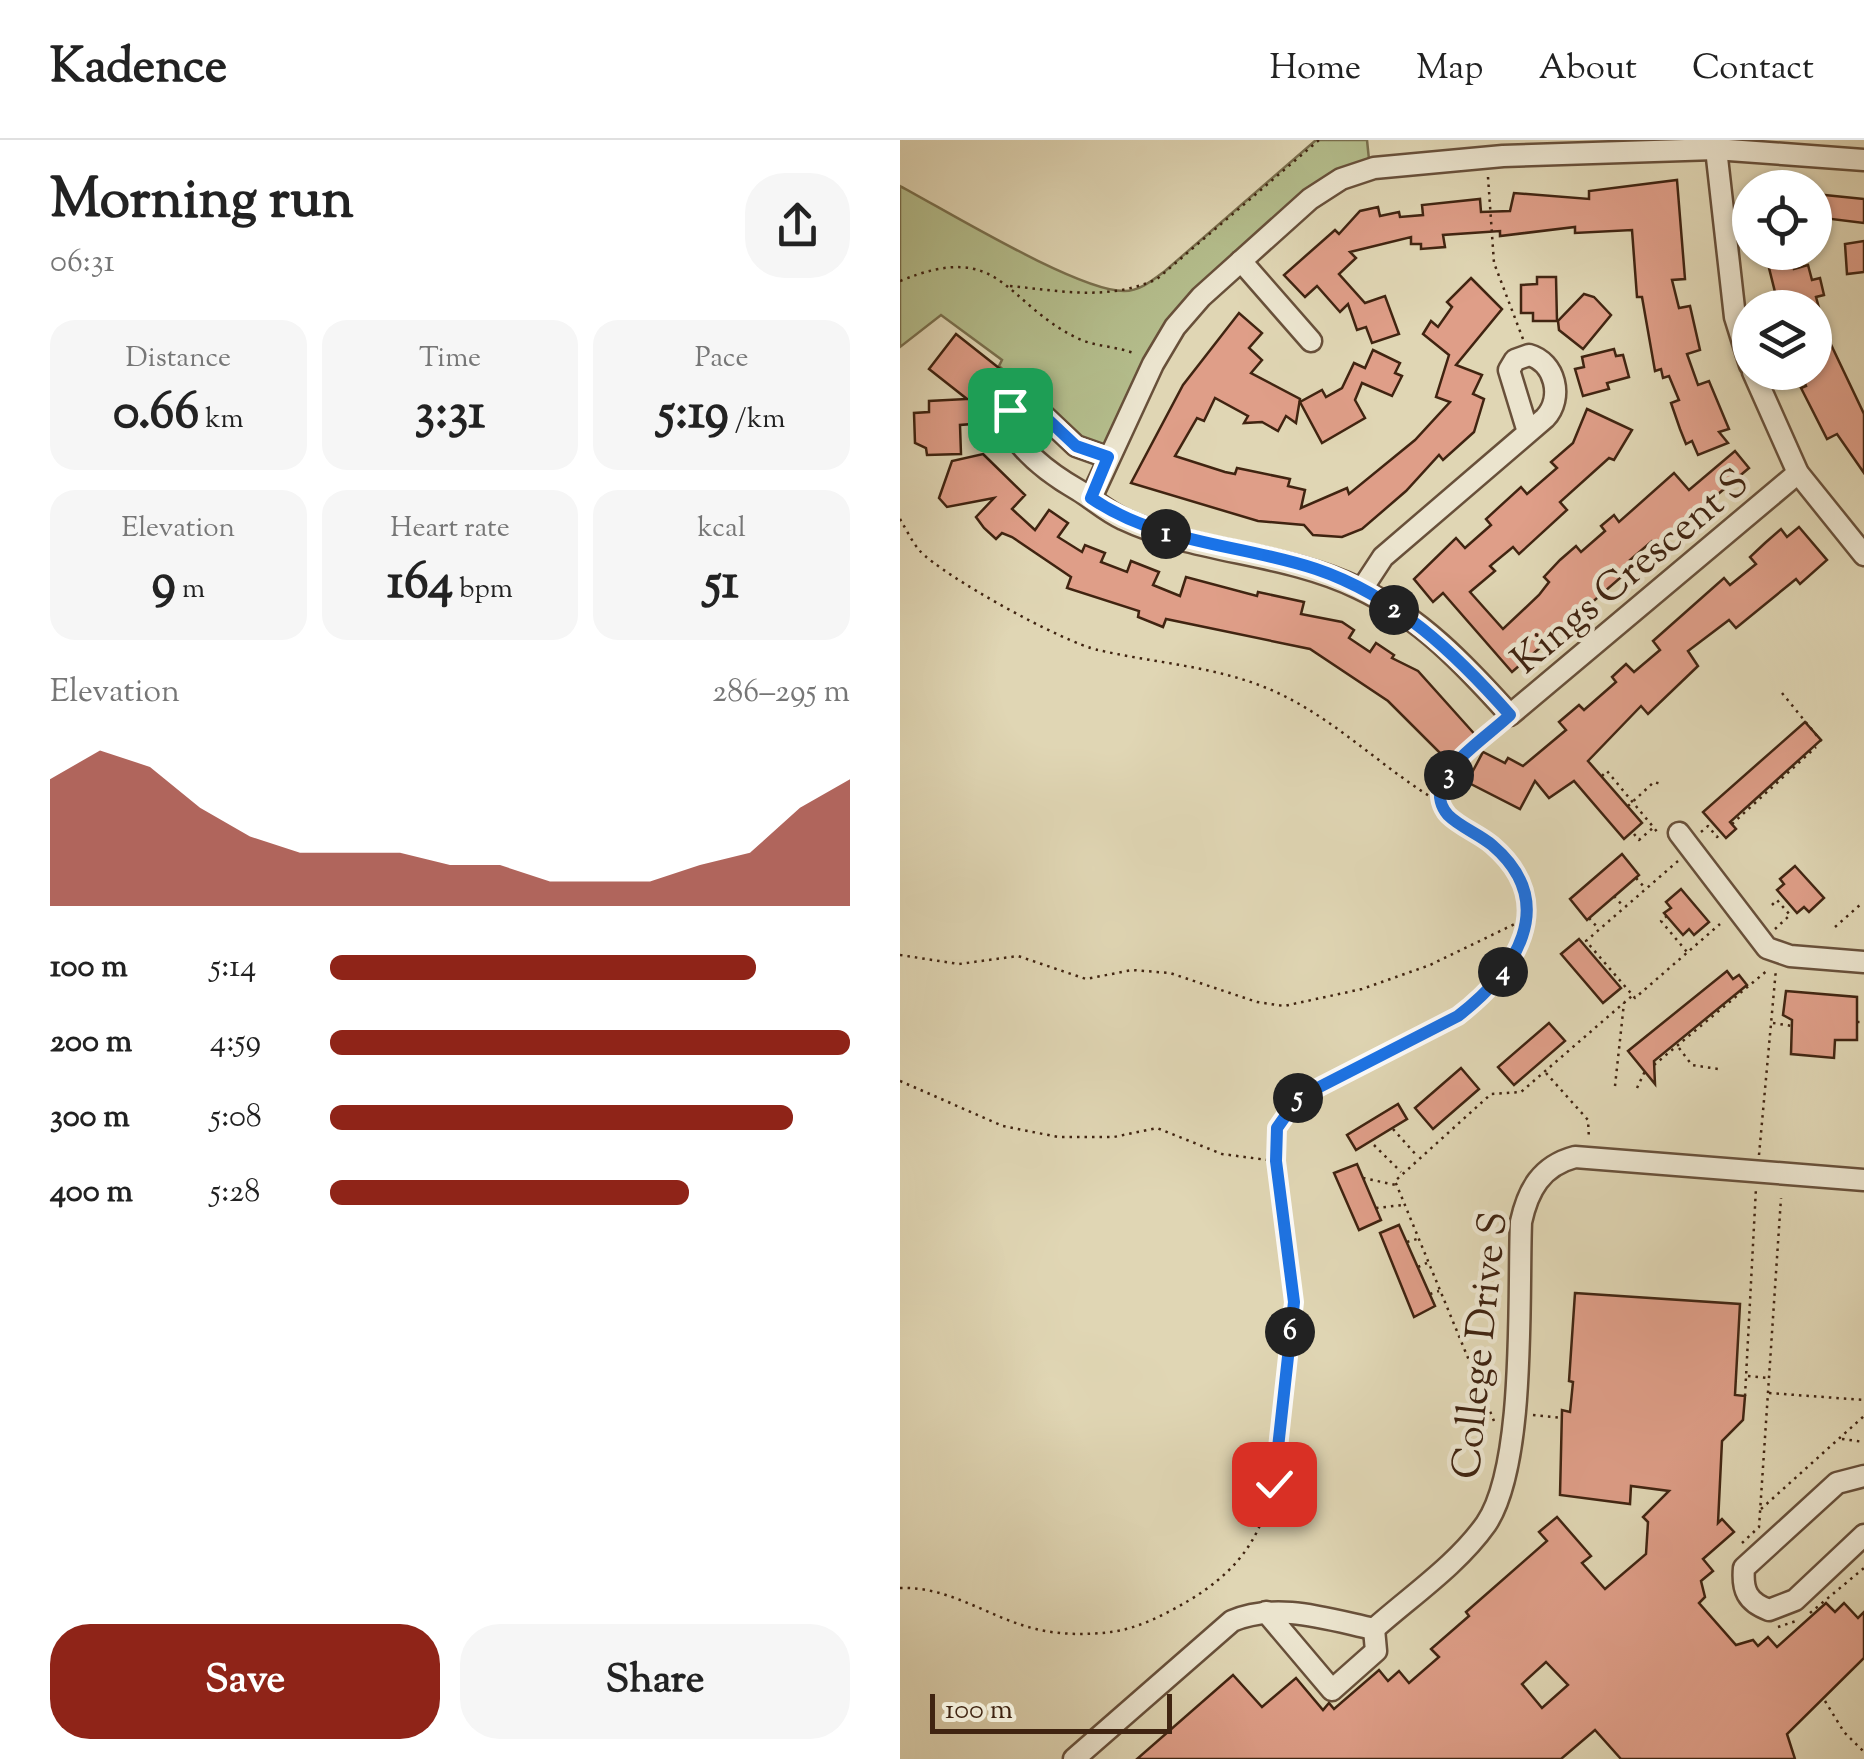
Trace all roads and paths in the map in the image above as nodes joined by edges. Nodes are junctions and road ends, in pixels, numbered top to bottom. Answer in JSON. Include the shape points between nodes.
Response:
{"nodes":[{"id":1,"x":1319,"y":140,"type":"edge"},
{"id":2,"x":1715,"y":145,"type":"edge"},
{"id":3,"x":1498,"y":151,"type":"edge"},
{"id":4,"x":1864,"y":160,"type":"edge"},
{"id":5,"x":1241,"y":261,"type":"junction"},
{"id":6,"x":900,"y":281,"type":"edge"},
{"id":7,"x":1010,"y":286,"type":"junction"},
{"id":8,"x":1732,"y":292,"type":"edge"},
{"id":9,"x":1311,"y":341,"type":"dead end"},
{"id":10,"x":1529,"y":354,"type":"junction"},
{"id":11,"x":1153,"y":364,"type":"junction"},
{"id":12,"x":1760,"y":390,"type":"edge"},
{"id":13,"x":1528,"y":432,"type":"junction"},
{"id":14,"x":1108,"y":457,"type":"junction"},
{"id":15,"x":1798,"y":473,"type":"junction"},
{"id":16,"x":1091,"y":498,"type":"junction"},
{"id":17,"x":900,"y":519,"type":"edge"},
{"id":18,"x":1864,"y":555,"type":"edge"},
{"id":19,"x":1362,"y":590,"type":"junction"},
{"id":20,"x":1782,"y":693,"type":"dead end"},
{"id":21,"x":1510,"y":715,"type":"junction"},
{"id":22,"x":1822,"y":742,"type":"dead end"},
{"id":23,"x":1816,"y":747,"type":"dead end"},
{"id":24,"x":1602,"y":776,"type":"dead end"},
{"id":25,"x":1661,"y":784,"type":"dead end"},
{"id":26,"x":1632,"y":802,"type":"junction"},
{"id":27,"x":1440,"y":803,"type":"junction"},
{"id":28,"x":1628,"y":806,"type":"dead end"},
{"id":29,"x":1732,"y":824,"type":"dead end"},
{"id":30,"x":1654,"y":827,"type":"junction"},
{"id":31,"x":1722,"y":833,"type":"dead end"},
{"id":32,"x":1634,"y":834,"type":"dead end"},
{"id":33,"x":1680,"y":836,"type":"junction"},
{"id":34,"x":1682,"y":857,"type":"dead end"},
{"id":35,"x":1636,"y":878,"type":"dead end"},
{"id":36,"x":1646,"y":889,"type":"junction"},
{"id":37,"x":1614,"y":896,"type":"dead end"},
{"id":38,"x":1782,"y":896,"type":"dead end"},
{"id":39,"x":1777,"y":900,"type":"junction"},
{"id":40,"x":1860,"y":904,"type":"dead end"},
{"id":41,"x":1772,"y":905,"type":"dead end"},
{"id":42,"x":1624,"y":908,"type":"junction"},
{"id":43,"x":1795,"y":910,"type":"dead end"},
{"id":44,"x":1790,"y":914,"type":"junction"},
{"id":45,"x":1666,"y":916,"type":"dead end"},
{"id":46,"x":1527,"y":918,"type":"junction"},
{"id":47,"x":1589,"y":918,"type":"dead end"},
{"id":48,"x":1720,"y":924,"type":"dead end"},
{"id":49,"x":1835,"y":927,"type":"dead end"},
{"id":50,"x":1599,"y":929,"type":"junction"},
{"id":51,"x":1774,"y":930,"type":"dead end"},
{"id":52,"x":1681,"y":933,"type":"dead end"},
{"id":53,"x":1675,"y":938,"type":"junction"},
{"id":54,"x":1688,"y":953,"type":"junction"},
{"id":55,"x":900,"y":954,"type":"edge"},
{"id":56,"x":1864,"y":962,"type":"edge"},
{"id":57,"x":1632,"y":995,"type":"junction"},
{"id":58,"x":1624,"y":1002,"type":"junction"},
{"id":59,"x":1771,"y":1022,"type":"junction"},
{"id":60,"x":1857,"y":1022,"type":"dead end"},
{"id":61,"x":1864,"y":1022,"type":"edge"},
{"id":62,"x":1792,"y":1026,"type":"dead end"},
{"id":63,"x":1678,"y":1045,"type":"junction"},
{"id":64,"x":1654,"y":1064,"type":"dead end"},
{"id":65,"x":1718,"y":1069,"type":"dead end"},
{"id":66,"x":1645,"y":1071,"type":"dead end"},
{"id":67,"x":1545,"y":1072,"type":"junction"},
{"id":68,"x":900,"y":1082,"type":"edge"},
{"id":69,"x":1616,"y":1086,"type":"dead end"},
{"id":70,"x":1637,"y":1088,"type":"dead end"},
{"id":71,"x":1393,"y":1130,"type":"dead end"},
{"id":72,"x":1374,"y":1145,"type":"dead end"},
{"id":73,"x":1418,"y":1158,"type":"junction"},
{"id":74,"x":1589,"y":1158,"type":"junction"},
{"id":75,"x":1276,"y":1161,"type":"junction"},
{"id":76,"x":1757,"y":1171,"type":"junction"},
{"id":77,"x":1402,"y":1174,"type":"junction"},
{"id":78,"x":1363,"y":1178,"type":"dead end"},
{"id":79,"x":1864,"y":1180,"type":"edge"},
{"id":80,"x":1396,"y":1186,"type":"junction"},
{"id":81,"x":1781,"y":1198,"type":"dead end"},
{"id":82,"x":1404,"y":1204,"type":"junction"},
{"id":83,"x":1376,"y":1208,"type":"dead end"},
{"id":84,"x":1419,"y":1238,"type":"junction"},
{"id":85,"x":1407,"y":1242,"type":"dead end"},
{"id":86,"x":1429,"y":1263,"type":"junction"},
{"id":87,"x":1418,"y":1267,"type":"dead end"},
{"id":88,"x":1440,"y":1291,"type":"junction"},
{"id":89,"x":1430,"y":1294,"type":"dead end"},
{"id":90,"x":1456,"y":1327,"type":"dead end"},
{"id":91,"x":1746,"y":1376,"type":"junction"},
{"id":92,"x":1769,"y":1378,"type":"junction"},
{"id":93,"x":1768,"y":1393,"type":"junction"},
{"id":94,"x":1745,"y":1396,"type":"dead end"},
{"id":95,"x":1864,"y":1400,"type":"edge"},
{"id":96,"x":1864,"y":1416,"type":"edge"},
{"id":97,"x":1840,"y":1438,"type":"junction"},
{"id":98,"x":1864,"y":1442,"type":"edge"},
{"id":99,"x":1864,"y":1476,"type":"edge"},
{"id":100,"x":1760,"y":1511,"type":"junction"},
{"id":101,"x":1758,"y":1528,"type":"dead end"},
{"id":102,"x":1864,"y":1535,"type":"edge"},
{"id":103,"x":900,"y":1588,"type":"edge"},
{"id":104,"x":1266,"y":1612,"type":"junction"},
{"id":105,"x":1374,"y":1629,"type":"junction"},
{"id":106,"x":1825,"y":1700,"type":"dead end"},
{"id":107,"x":1864,"y":1752,"type":"edge"},
{"id":108,"x":1074,"y":1759,"type":"edge"}],
"edges":[{"from":1,"to":7,"type":"path","via":[[1156,279],[1128,292],[1102,294]]},
{"from":2,"to":3,"type":"street"},
{"from":2,"to":4,"type":"street"},
{"from":2,"to":8,"type":"street"},
{"from":3,"to":5,"type":"street","via":[[1374,168],[1341,179]]},
{"from":3,"to":10,"type":"path","via":[[1494,263]]},
{"from":5,"to":9,"type":"street"},
{"from":5,"to":11,"type":"street","via":[[1175,327]]},
{"from":6,"to":7,"type":"path","via":[[950,266]]},
{"from":7,"to":11,"type":"path","via":[[1078,339],[1111,344]]},
{"from":10,"to":13,"type":"street","via":[[1510,370]]},
{"from":10,"to":13,"type":"street","via":[[1549,369],[1556,401]]},
{"from":11,"to":14,"type":"street"},
{"from":12,"to":15,"type":"street"},
{"from":13,"to":19,"type":"street","via":[[1383,557]]},
{"from":14,"to":16,"type":"street"},
{"from":14,"to":16,"type":"street","name":"Kings Crescent S","via":[[1076,446],[1040,412],[1023,405],[1010,410],[1006,423],[1014,438]]},
{"from":15,"to":18,"type":"street"},
{"from":15,"to":21,"type":"street","name":"Kings Crescent S"},
{"from":16,"to":19,"type":"street","name":"Kings Crescent S","via":[[1160,532],[1316,570]]},
{"from":17,"to":27,"type":"path","via":[[920,552],[1052,633],[1094,650],[1268,688],[1336,725]]},
{"from":19,"to":21,"type":"street","name":"Kings Crescent S","via":[[1434,635]]},
{"from":20,"to":22,"type":"path"},
{"from":21,"to":27,"type":"path","via":[[1451,770]]},
{"from":23,"to":29,"type":"path"},
{"from":24,"to":26,"type":"path","via":[[1607,771]]},
{"from":25,"to":26,"type":"path","via":[[1654,782]]},
{"from":26,"to":28,"type":"path"},
{"from":26,"to":30,"type":"path"},
{"from":27,"to":46,"type":"path","via":[[1515,869]]},
{"from":30,"to":32,"type":"path","via":[[1640,840]]},
{"from":30,"to":33,"type":"path"},
{"from":31,"to":33,"type":"path","via":[[1717,837],[1708,826]]},
{"from":33,"to":56,"type":"street","via":[[1767,948]]},
{"from":34,"to":36,"type":"path"},
{"from":35,"to":36,"type":"path"},
{"from":36,"to":42,"type":"path"},
{"from":37,"to":42,"type":"path"},
{"from":38,"to":39,"type":"path"},
{"from":39,"to":41,"type":"path"},
{"from":39,"to":44,"type":"path"},
{"from":40,"to":49,"type":"path"},
{"from":42,"to":50,"type":"path"},
{"from":43,"to":44,"type":"path"},
{"from":44,"to":51,"type":"path"},
{"from":45,"to":53,"type":"path","via":[[1661,921]]},
{"from":46,"to":55,"type":"path","via":[[1362,990],[1284,1006],[1170,973],[1132,970],[1086,979],[1018,956],[959,964]]},
{"from":46,"to":75,"type":"path","via":[[1518,954],[1470,1007],[1298,1098],[1277,1128]]},
{"from":47,"to":50,"type":"path"},
{"from":48,"to":54,"type":"path"},
{"from":50,"to":57,"type":"path","via":[[1584,942]]},
{"from":52,"to":53,"type":"path"},
{"from":53,"to":54,"type":"path"},
{"from":54,"to":57,"type":"path"},
{"from":57,"to":58,"type":"path"},
{"from":58,"to":67,"type":"path"},
{"from":58,"to":69,"type":"path"},
{"from":59,"to":62,"type":"path"},
{"from":59,"to":63,"type":"path","via":[[1777,961]]},
{"from":59,"to":76,"type":"path"},
{"from":60,"to":61,"type":"path"},
{"from":63,"to":64,"type":"path"},
{"from":63,"to":65,"type":"path","via":[[1692,1065]]},
{"from":66,"to":70,"type":"path"},
{"from":67,"to":73,"type":"path","via":[[1521,1092],[1490,1094]]},
{"from":67,"to":74,"type":"path","via":[[1588,1120]]},
{"from":68,"to":75,"type":"path","via":[[1002,1126],[1058,1137],[1114,1137],[1157,1128],[1222,1154]]},
{"from":71,"to":73,"type":"path"},
{"from":72,"to":77,"type":"path"},
{"from":73,"to":77,"type":"path"},
{"from":74,"to":76,"type":"street","name":"College Drive S"},
{"from":74,"to":105,"type":"street","name":"College Drive S","via":[[1549,1167],[1524,1207],[1512,1428],[1496,1507],[1474,1540]]},
{"from":75,"to":103,"type":"path","via":[[1294,1302],[1274,1484],[1250,1549],[1202,1593],[1116,1632],[1035,1629],[930,1588]]},
{"from":76,"to":79,"type":"street","name":"College Drive S"},
{"from":76,"to":91,"type":"path"},
{"from":77,"to":80,"type":"path"},
{"from":78,"to":80,"type":"path"},
{"from":80,"to":82,"type":"path"},
{"from":81,"to":92,"type":"path"},
{"from":82,"to":83,"type":"path"},
{"from":82,"to":84,"type":"path"},
{"from":84,"to":85,"type":"path"},
{"from":84,"to":86,"type":"path"},
{"from":86,"to":87,"type":"path"},
{"from":86,"to":88,"type":"path"},
{"from":88,"to":89,"type":"path"},
{"from":88,"to":90,"type":"path"},
{"from":91,"to":92,"type":"path"},
{"from":91,"to":94,"type":"path"},
{"from":92,"to":93,"type":"path"},
{"from":93,"to":95,"type":"path"},
{"from":93,"to":100,"type":"path"},
{"from":96,"to":97,"type":"path"},
{"from":97,"to":98,"type":"path"},
{"from":97,"to":100,"type":"path"},
{"from":99,"to":102,"type":"street","via":[[1837,1483],[1744,1568],[1749,1599],[1769,1610],[1788,1605]]},
{"from":100,"to":101,"type":"path"},
{"from":104,"to":105,"type":"street"},
{"from":104,"to":105,"type":"street","via":[[1332,1690],[1376,1652]]},
{"from":104,"to":108,"type":"street","via":[[1232,1621]]},
{"from":106,"to":107,"type":"path"}]}
